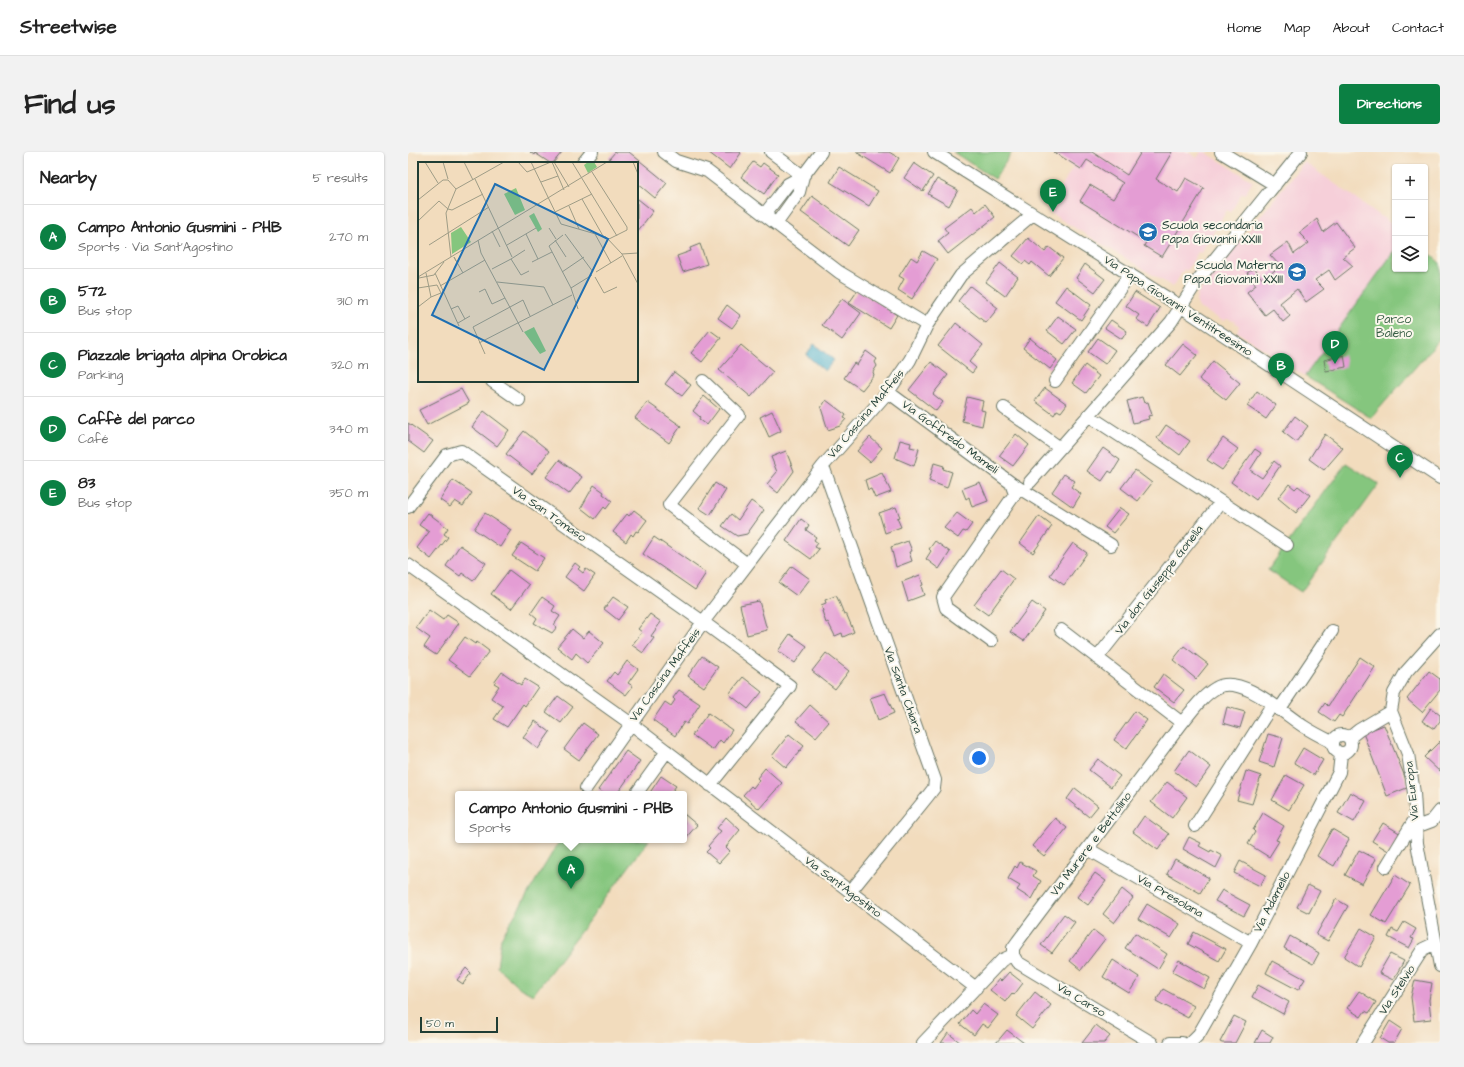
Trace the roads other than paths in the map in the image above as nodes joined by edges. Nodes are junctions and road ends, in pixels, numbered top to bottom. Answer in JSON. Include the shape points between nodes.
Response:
{"nodes":[{"id":1,"x":592,"y":152,"type":"edge"},
{"id":2,"x":664,"y":152,"type":"edge"},
{"id":3,"x":771,"y":152,"type":"edge"},
{"id":4,"x":821,"y":152,"type":"edge"},
{"id":5,"x":934,"y":152,"type":"edge"},
{"id":6,"x":1221,"y":152,"type":"edge"},
{"id":7,"x":1301,"y":152,"type":"edge"},
{"id":8,"x":584,"y":162,"type":"edge"},
{"id":9,"x":803,"y":176,"type":"junction"},
{"id":10,"x":1275,"y":185,"type":"junction"},
{"id":11,"x":1033,"y":214,"type":"junction"},
{"id":12,"x":764,"y":216,"type":"junction"},
{"id":13,"x":776,"y":224,"type":"junction"},
{"id":14,"x":1130,"y":274,"type":"junction"},
{"id":15,"x":1180,"y":306,"type":"junction"},
{"id":16,"x":927,"y":324,"type":"junction"},
{"id":17,"x":703,"y":381,"type":"dead end"},
{"id":18,"x":1055,"y":381,"type":"dead end"},
{"id":19,"x":493,"y":382,"type":"edge"},
{"id":20,"x":888,"y":392,"type":"junction"},
{"id":21,"x":519,"y":400,"type":"dead end"},
{"id":22,"x":1004,"y":408,"type":"dead end"},
{"id":23,"x":1088,"y":415,"type":"junction"},
{"id":24,"x":1060,"y":448,"type":"junction"},
{"id":25,"x":822,"y":466,"type":"junction"},
{"id":26,"x":1440,"y":478,"type":"edge"},
{"id":27,"x":1030,"y":482,"type":"dead end"},
{"id":28,"x":1011,"y":483,"type":"junction"},
{"id":29,"x":1221,"y":502,"type":"junction"},
{"id":30,"x":408,"y":507,"type":"edge"},
{"id":31,"x":1111,"y":545,"type":"dead end"},
{"id":32,"x":1287,"y":545,"type":"dead end"},
{"id":33,"x":747,"y":564,"type":"junction"},
{"id":34,"x":408,"y":565,"type":"edge"},
{"id":35,"x":703,"y":622,"type":"junction"},
{"id":36,"x":1061,"y":630,"type":"dead end"},
{"id":37,"x":1332,"y":631,"type":"dead end"},
{"id":38,"x":1440,"y":634,"type":"edge"},
{"id":39,"x":991,"y":641,"type":"dead end"},
{"id":40,"x":1097,"y":658,"type":"junction"},
{"id":41,"x":1276,"y":707,"type":"junction"},
{"id":42,"x":1390,"y":711,"type":"junction"},
{"id":43,"x":630,"y":723,"type":"junction"},
{"id":44,"x":1182,"y":723,"type":"junction"},
{"id":45,"x":1349,"y":738,"type":"junction"},
{"id":46,"x":1332,"y":742,"type":"junction"},
{"id":47,"x":667,"y":751,"type":"junction"},
{"id":48,"x":1341,"y":754,"type":"junction"},
{"id":49,"x":710,"y":785,"type":"junction"},
{"id":50,"x":586,"y":788,"type":"dead end"},
{"id":51,"x":638,"y":791,"type":"edge"},
{"id":52,"x":1440,"y":811,"type":"edge"},
{"id":53,"x":1416,"y":823,"type":"junction"},
{"id":54,"x":1195,"y":826,"type":"dead end"},
{"id":55,"x":1088,"y":849,"type":"junction"},
{"id":56,"x":1386,"y":867,"type":"dead end"},
{"id":57,"x":850,"y":892,"type":"junction"},
{"id":58,"x":1251,"y":943,"type":"junction"},
{"id":59,"x":1436,"y":943,"type":"junction"},
{"id":60,"x":1013,"y":955,"type":"junction"},
{"id":61,"x":1440,"y":966,"type":"edge"},
{"id":62,"x":976,"y":988,"type":"junction"},
{"id":63,"x":923,"y":1043,"type":"edge"},
{"id":64,"x":1152,"y":1043,"type":"edge"},
{"id":65,"x":1170,"y":1043,"type":"edge"},
{"id":66,"x":1182,"y":1043,"type":"edge"},
{"id":67,"x":1190,"y":1043,"type":"edge"},
{"id":68,"x":1362,"y":1043,"type":"edge"}],
"edges":[{"from":1,"to":8,"type":"street"},
{"from":2,"to":12,"type":"street","via":[[676,161],[707,171]]},
{"from":3,"to":9,"type":"street"},
{"from":4,"to":9,"type":"street"},
{"from":5,"to":11,"type":"street","name":"Via Papa Giovanni Ventitreesimo"},
{"from":6,"to":10,"type":"street"},
{"from":7,"to":10,"type":"street"},
{"from":9,"to":12,"type":"street","via":[[788,184]]},
{"from":9,"to":13,"type":"street","via":[[799,192]]},
{"from":10,"to":15,"type":"street"},
{"from":11,"to":14,"type":"street","name":"Via Papa Giovanni Ventitreesimo"},
{"from":11,"to":16,"type":"street","name":"Via Cascina Maffeis","via":[[962,275]]},
{"from":12,"to":13,"type":"street"},
{"from":13,"to":16,"type":"street","via":[[839,272]]},
{"from":14,"to":15,"type":"street","name":"Via Papa Giovanni Ventitreesimo"},
{"from":14,"to":18,"type":"street"},
{"from":15,"to":23,"type":"street","via":[[1171,322]]},
{"from":15,"to":26,"type":"street","name":"Via Papa Giovanni Ventitreesimo"},
{"from":16,"to":20,"type":"street","name":"Via Cascina Maffeis","via":[[910,360]]},
{"from":17,"to":33,"type":"street","via":[[739,415],[669,505]]},
{"from":19,"to":21,"type":"street"},
{"from":20,"to":25,"type":"street","name":"Via Cascina Maffeis"},
{"from":20,"to":28,"type":"street","name":"Via Goffredo Mameli"},
{"from":22,"to":24,"type":"street"},
{"from":23,"to":24,"type":"street"},
{"from":23,"to":29,"type":"street"},
{"from":24,"to":27,"type":"street"},
{"from":25,"to":33,"type":"street","name":"Via Cascina Maffeis"},
{"from":25,"to":57,"type":"street","name":"Via Santa Chiara","via":[[935,780],[934,788]]},
{"from":28,"to":31,"type":"street","name":"Via Goffredo Mameli"},
{"from":28,"to":39,"type":"street","via":[[1015,494],[943,597],[946,608]]},
{"from":29,"to":32,"type":"street"},
{"from":29,"to":40,"type":"street","name":"Via don Giuseppe Gonella"},
{"from":30,"to":35,"type":"street","name":"Via San Tomaso","via":[[447,455],[461,451]]},
{"from":33,"to":35,"type":"street","name":"Via Cascina Maffeis"},
{"from":34,"to":43,"type":"street"},
{"from":35,"to":43,"type":"street","name":"Via Cascina Maffeis"},
{"from":35,"to":49,"type":"street","via":[[790,686]]},
{"from":36,"to":40,"type":"street"},
{"from":37,"to":41,"type":"street"},
{"from":38,"to":42,"type":"street","via":[[1406,672],[1394,693]]},
{"from":40,"to":44,"type":"street"},
{"from":41,"to":44,"type":"street","name":"Via Murere e Bettolino","via":[[1252,690],[1232,684],[1217,687],[1200,701]]},
{"from":41,"to":46,"type":"street","name":"Via Murere e Bettolino","via":[[1304,727]]},
{"from":41,"to":54,"type":"street"},
{"from":42,"to":45,"type":"street"},
{"from":42,"to":53,"type":"street","name":"Via Europa","via":[[1408,754]]},
{"from":43,"to":47,"type":"street","name":"Via Sant'Agostino"},
{"from":43,"to":50,"type":"street","name":"Via Cascina Maffeis"},
{"from":44,"to":55,"type":"street","name":"Via Murere e Bettolino"},
{"from":45,"to":46,"type":"street","via":[[1343,735],[1336,737]]},
{"from":45,"to":48,"type":"street","via":[[1351,746],[1348,752]]},
{"from":46,"to":48,"type":"street","name":"Via Murere e Bettolino","via":[[1334,750]]},
{"from":47,"to":49,"type":"street","name":"Via Sant'Agostino"},
{"from":47,"to":51,"type":"street"},
{"from":48,"to":58,"type":"street","name":"Via Adamello","via":[[1339,772]]},
{"from":49,"to":57,"type":"street","name":"Via Sant'Agostino"},
{"from":52,"to":53,"type":"street","via":[[1432,821]]},
{"from":53,"to":56,"type":"street"},
{"from":53,"to":59,"type":"street","name":"Via Europa","via":[[1417,844]]},
{"from":55,"to":58,"type":"street","name":"Via Presolana"},
{"from":55,"to":60,"type":"street","name":"Via Murere e Bettolino","via":[[1013,948]]},
{"from":57,"to":62,"type":"street","name":"Via Sant'Agostino"},
{"from":58,"to":67,"type":"street","name":"Via Adamello","via":[[1199,1034]]},
{"from":59,"to":61,"type":"street","name":"Via Europa"},
{"from":59,"to":68,"type":"street","name":"Via Stelvio","via":[[1424,949]]},
{"from":60,"to":62,"type":"street","via":[[1002,960]]},
{"from":60,"to":64,"type":"street","name":"Via Carso","via":[[1017,962]]},
{"from":62,"to":63,"type":"street"},
{"from":65,"to":66,"type":"street"}]}
